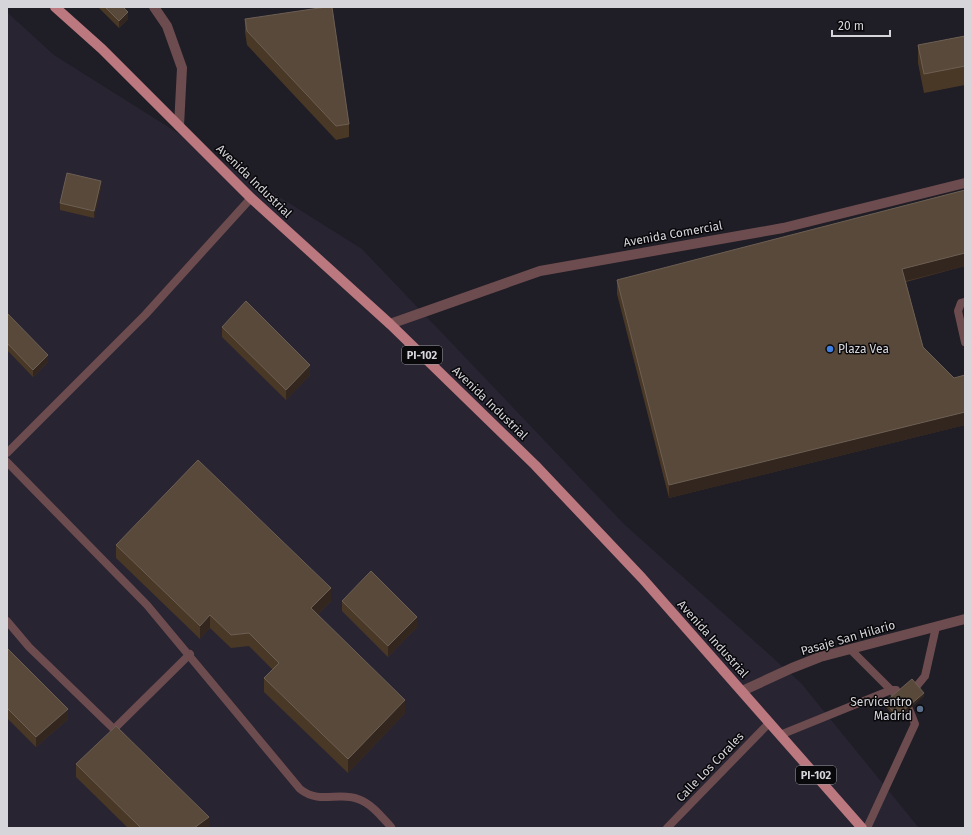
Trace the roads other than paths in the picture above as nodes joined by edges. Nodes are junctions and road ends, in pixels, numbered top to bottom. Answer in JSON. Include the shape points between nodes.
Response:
{"nodes":[{"id":1,"x":55,"y":7,"type":"edge"},
{"id":2,"x":154,"y":7,"type":"edge"},
{"id":3,"x":179,"y":126,"type":"junction"},
{"id":4,"x":965,"y":183,"type":"edge"},
{"id":5,"x":251,"y":198,"type":"junction"},
{"id":6,"x":965,"y":302,"type":"edge"},
{"id":7,"x":390,"y":324,"type":"junction"},
{"id":8,"x":965,"y":342,"type":"edge"},
{"id":9,"x":7,"y":453,"type":"edge"},
{"id":10,"x":7,"y":462,"type":"edge"},
{"id":11,"x":965,"y":619,"type":"edge"},
{"id":12,"x":7,"y":621,"type":"edge"},
{"id":13,"x":936,"y":627,"type":"junction"},
{"id":14,"x":851,"y":650,"type":"junction"},
{"id":15,"x":190,"y":654,"type":"junction"},
{"id":16,"x":916,"y":687,"type":"edge"},
{"id":17,"x":742,"y":691,"type":"junction"},
{"id":18,"x":909,"y":709,"type":"edge"},
{"id":19,"x":770,"y":722,"type":"junction"},
{"id":20,"x":114,"y":729,"type":"junction"},
{"id":21,"x":780,"y":735,"type":"junction"},
{"id":22,"x":125,"y":740,"type":"edge"},
{"id":23,"x":392,"y":827,"type":"edge"},
{"id":24,"x":667,"y":828,"type":"edge"},
{"id":25,"x":862,"y":828,"type":"edge"},
{"id":26,"x":867,"y":828,"type":"edge"}],
"edges":[{"from":1,"to":3,"type":"main road","name":"Avenida Industrial","number":"PI-102","via":[[102,49]]},
{"from":2,"to":3,"type":"street","via":[[167,26],[182,68]]},
{"from":3,"to":5,"type":"main road","name":"Avenida Industrial","number":"PI-102"},
{"from":4,"to":7,"type":"street","name":"Avenida Comercial","via":[[782,228],[540,271]]},
{"from":5,"to":7,"type":"main road","name":"Avenida Industrial","number":"PI-102"},
{"from":5,"to":9,"type":"lane","via":[[145,315]]},
{"from":6,"to":8,"type":"lane","via":[[961,303],[958,311]]},
{"from":7,"to":17,"type":"main road","name":"Avenida Industrial","number":"PI-102","via":[[535,465],[642,578]]},
{"from":10,"to":15,"type":"lane","via":[[148,605]]},
{"from":11,"to":13,"type":"street","name":"Pasaje San Hilario"},
{"from":12,"to":20,"type":"lane","via":[[29,647]]},
{"from":13,"to":14,"type":"street","name":"Pasaje San Hilario"},
{"from":13,"to":16,"type":"lane","via":[[925,676]]},
{"from":14,"to":17,"type":"street","name":"Pasaje San Hilario","via":[[820,657]]},
{"from":14,"to":21,"type":"lane","via":[[897,692]]},
{"from":15,"to":20,"type":"lane"},
{"from":15,"to":23,"type":"lane","via":[[206,677],[300,790],[315,797],[357,798],[371,805]]},
{"from":17,"to":19,"type":"main road","name":"Avenida Industrial","number":"PI-102"},
{"from":18,"to":26,"type":"lane","via":[[915,724]]},
{"from":19,"to":21,"type":"main road","name":"Avenida Industrial","number":"PI-102"},
{"from":19,"to":24,"type":"lane","name":"Calle Los Corales"},
{"from":20,"to":22,"type":"lane"},
{"from":21,"to":25,"type":"main road","name":"Avenida Industrial","number":"PI-102"}]}
